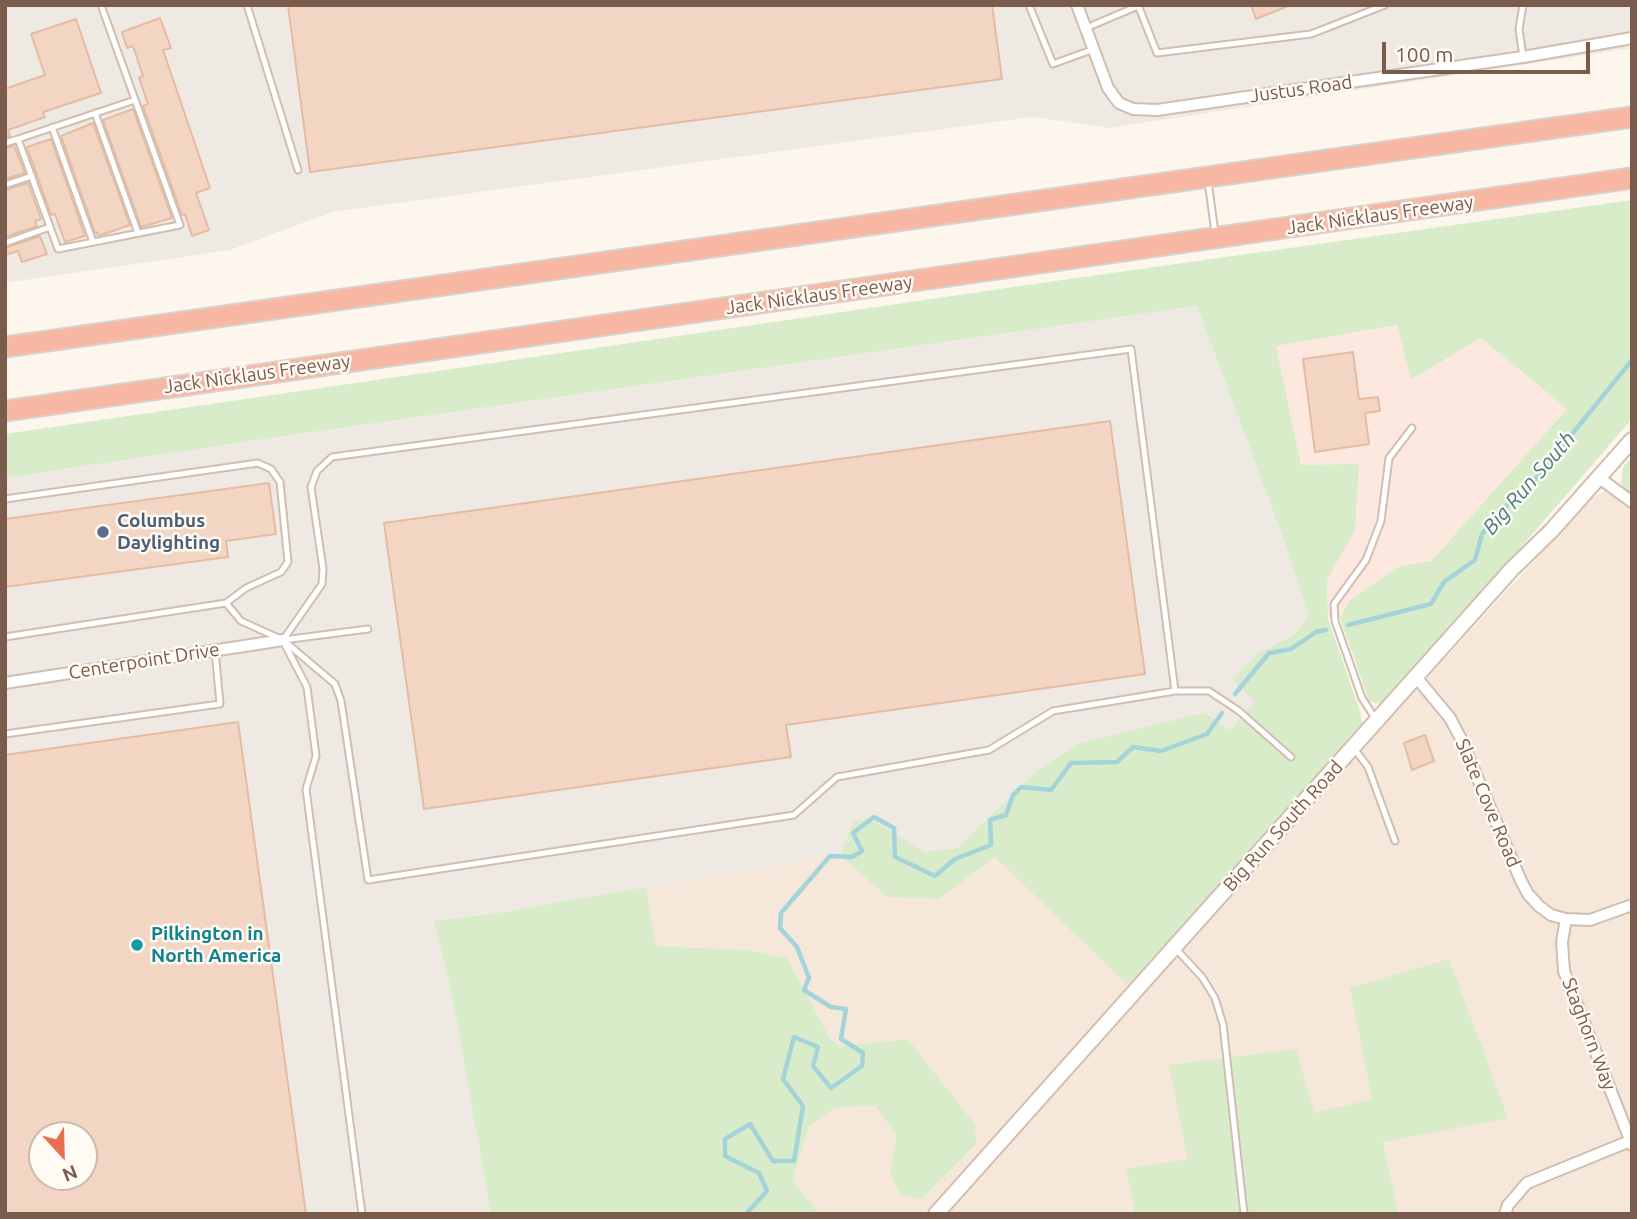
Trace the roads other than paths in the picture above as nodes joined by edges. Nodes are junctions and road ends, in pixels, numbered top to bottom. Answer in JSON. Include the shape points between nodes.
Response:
{"nodes":[{"id":1,"x":101,"y":5,"type":"edge"},
{"id":2,"x":247,"y":5,"type":"edge"},
{"id":3,"x":1029,"y":5,"type":"edge"},
{"id":4,"x":1077,"y":5,"type":"edge"},
{"id":5,"x":1385,"y":5,"type":"edge"},
{"id":6,"x":1523,"y":5,"type":"edge"},
{"id":7,"x":1138,"y":6,"type":"edge"},
{"id":8,"x":1086,"y":28,"type":"junction"},
{"id":9,"x":1632,"y":38,"type":"edge"},
{"id":10,"x":1094,"y":49,"type":"junction"},
{"id":11,"x":1523,"y":57,"type":"junction"},
{"id":12,"x":135,"y":100,"type":"junction"},
{"id":13,"x":95,"y":113,"type":"junction"},
{"id":14,"x":1632,"y":117,"type":"edge"},
{"id":15,"x":52,"y":127,"type":"junction"},
{"id":16,"x":18,"y":139,"type":"junction"},
{"id":17,"x":5,"y":143,"type":"edge"},
{"id":18,"x":298,"y":170,"type":"dead end"},
{"id":19,"x":32,"y":176,"type":"junction"},
{"id":20,"x":1207,"y":178,"type":"junction"},
{"id":21,"x":1632,"y":178,"type":"edge"},
{"id":22,"x":5,"y":185,"type":"edge"},
{"id":23,"x":50,"y":227,"type":"junction"},
{"id":24,"x":138,"y":233,"type":"junction"},
{"id":25,"x":1215,"y":239,"type":"junction"},
{"id":26,"x":93,"y":242,"type":"junction"},
{"id":27,"x":5,"y":243,"type":"edge"},
{"id":28,"x":5,"y":347,"type":"edge"},
{"id":29,"x":5,"y":411,"type":"edge"},
{"id":30,"x":1412,"y":428,"type":"dead end"},
{"id":31,"x":1632,"y":440,"type":"edge"},
{"id":32,"x":1598,"y":477,"type":"junction"},
{"id":33,"x":5,"y":499,"type":"edge"},
{"id":34,"x":1632,"y":502,"type":"edge"},
{"id":35,"x":226,"y":603,"type":"junction"},
{"id":36,"x":368,"y":629,"type":"dead end"},
{"id":37,"x":5,"y":637,"type":"edge"},
{"id":38,"x":283,"y":640,"type":"junction"},
{"id":39,"x":215,"y":650,"type":"junction"},
{"id":40,"x":1416,"y":677,"type":"junction"},
{"id":41,"x":5,"y":683,"type":"edge"},
{"id":42,"x":1175,"y":691,"type":"junction"},
{"id":43,"x":1377,"y":721,"type":"junction"},
{"id":44,"x":5,"y":734,"type":"edge"},
{"id":45,"x":1353,"y":747,"type":"junction"},
{"id":46,"x":1291,"y":757,"type":"dead end"},
{"id":47,"x":1395,"y":841,"type":"dead end"},
{"id":48,"x":1632,"y":905,"type":"edge"},
{"id":49,"x":1566,"y":919,"type":"junction"},
{"id":50,"x":1174,"y":947,"type":"junction"},
{"id":51,"x":1631,"y":1143,"type":"edge"},
{"id":52,"x":362,"y":1214,"type":"edge"},
{"id":53,"x":936,"y":1214,"type":"edge"},
{"id":54,"x":1244,"y":1214,"type":"edge"},
{"id":55,"x":1505,"y":1214,"type":"edge"}],
"edges":[{"from":1,"to":12,"type":"lane"},
{"from":2,"to":18,"type":"lane"},
{"from":3,"to":10,"type":"lane","via":[[1053,64]]},
{"from":4,"to":8,"type":"street","name":"Justus Road"},
{"from":5,"to":7,"type":"lane","via":[[1311,34],[1157,53]]},
{"from":6,"to":11,"type":"lane","via":[[1519,29]]},
{"from":7,"to":8,"type":"lane"},
{"from":8,"to":10,"type":"street","name":"Justus Road"},
{"from":9,"to":11,"type":"street","name":"Justus Road"},
{"from":10,"to":11,"type":"street","name":"Justus Road","via":[[1108,88],[1119,103],[1157,110]]},
{"from":12,"to":13,"type":"lane"},
{"from":12,"to":24,"type":"lane","via":[[180,225]]},
{"from":13,"to":15,"type":"lane"},
{"from":13,"to":24,"type":"lane"},
{"from":14,"to":20,"type":"highway"},
{"from":15,"to":16,"type":"lane"},
{"from":15,"to":26,"type":"lane"},
{"from":16,"to":17,"type":"lane"},
{"from":16,"to":19,"type":"lane"},
{"from":19,"to":22,"type":"lane"},
{"from":19,"to":23,"type":"lane"},
{"from":20,"to":25,"type":"lane"},
{"from":20,"to":28,"type":"highway"},
{"from":21,"to":25,"type":"highway","name":"Jack Nicklaus Freeway"},
{"from":23,"to":26,"type":"lane","via":[[58,248]]},
{"from":23,"to":27,"type":"lane"},
{"from":24,"to":26,"type":"lane"},
{"from":25,"to":29,"type":"highway","name":"Jack Nicklaus Freeway"},
{"from":30,"to":43,"type":"lane","via":[[1389,458],[1381,521],[1366,561],[1334,604],[1335,621],[1363,698]]},
{"from":31,"to":32,"type":"street","name":"Big Run South Road"},
{"from":32,"to":34,"type":"street"},
{"from":32,"to":40,"type":"street","name":"Big Run South Road"},
{"from":33,"to":35,"type":"lane","via":[[258,463],[271,469],[280,482],[288,562],[281,572]]},
{"from":35,"to":37,"type":"lane"},
{"from":35,"to":38,"type":"lane","via":[[241,621]]},
{"from":36,"to":38,"type":"lane"},
{"from":38,"to":39,"type":"street","name":"Centerpoint Drive"},
{"from":38,"to":42,"type":"lane","via":[[335,684],[368,880],[794,815],[837,777],[989,750],[1053,711]]},
{"from":38,"to":42,"type":"lane","via":[[322,584],[311,487],[317,471],[332,457],[1131,349]]},
{"from":38,"to":52,"type":"lane","via":[[307,687],[316,756],[306,789]]},
{"from":39,"to":41,"type":"street","name":"Centerpoint Drive"},
{"from":39,"to":44,"type":"lane","via":[[220,705]]},
{"from":40,"to":43,"type":"street","name":"Big Run South Road"},
{"from":40,"to":49,"type":"street","name":"Slate Cove Road","via":[[1461,739],[1528,894],[1551,915]]},
{"from":42,"to":46,"type":"lane","via":[[1209,691]]},
{"from":43,"to":45,"type":"street","name":"Big Run South Road"},
{"from":45,"to":47,"type":"lane","via":[[1368,766]]},
{"from":45,"to":50,"type":"street","name":"Big Run South Road"},
{"from":48,"to":49,"type":"street","via":[[1590,920]]},
{"from":49,"to":51,"type":"street","name":"Staghorn Way","via":[[1564,971]]},
{"from":50,"to":53,"type":"street","name":"Big Run South Road"},
{"from":50,"to":54,"type":"lane","via":[[1202,977],[1223,1024]]},
{"from":51,"to":55,"type":"street","via":[[1528,1183]]}]}
